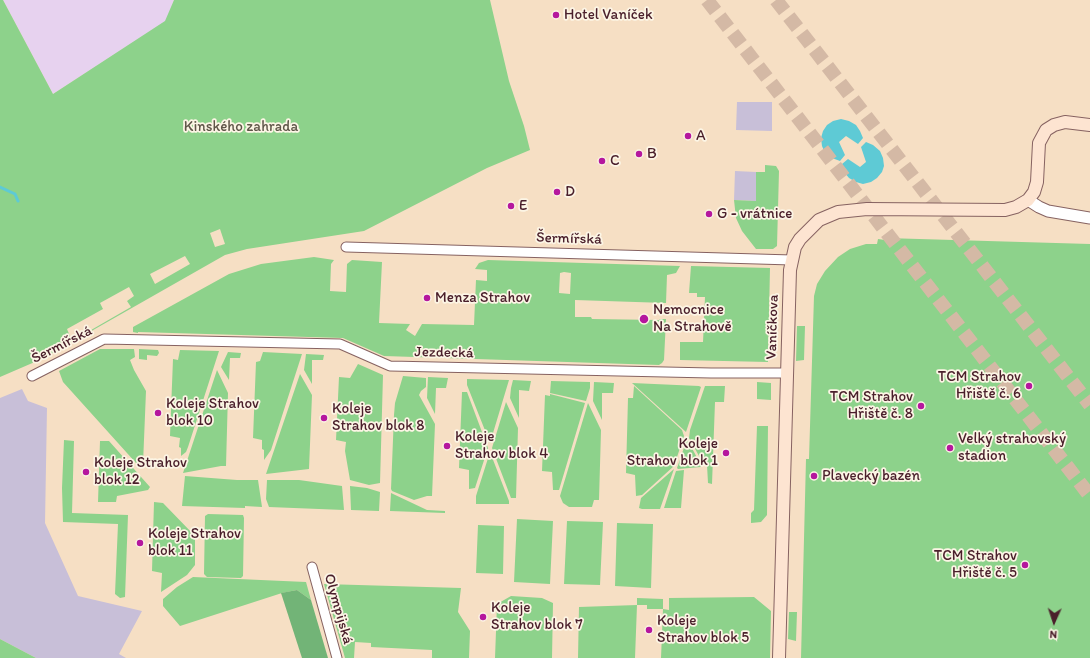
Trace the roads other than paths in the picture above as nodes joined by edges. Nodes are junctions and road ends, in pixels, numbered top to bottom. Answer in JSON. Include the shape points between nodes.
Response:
{"nodes":[{"id":1,"x":1090,"y":125,"type":"edge"},
{"id":2,"x":1028,"y":200,"type":"junction"},
{"id":3,"x":1090,"y":218,"type":"edge"},
{"id":4,"x":346,"y":247,"type":"dead end"},
{"id":5,"x":792,"y":260,"type":"junction"},
{"id":6,"x":104,"y":339,"type":"joint"},
{"id":7,"x":788,"y":373,"type":"junction"},
{"id":8,"x":32,"y":376,"type":"dead end"},
{"id":9,"x":312,"y":567,"type":"dead end"},
{"id":10,"x":337,"y":658,"type":"edge"},
{"id":11,"x":779,"y":658,"type":"edge"}],
"edges":[{"from":1,"to":2,"type":"main road","via":[[1065,122],[1046,130],[1039,143],[1034,192]]},
{"from":2,"to":3,"type":"street","via":[[1048,210]]},
{"from":2,"to":5,"type":"main road","name":"Vaníčkova","via":[[1005,210],[867,209],[838,212],[812,225],[795,247]]},
{"from":4,"to":5,"type":"street","name":"Šermířská"},
{"from":5,"to":7,"type":"main road","name":"Vaníčkova"},
{"from":6,"to":7,"type":"street","name":"Jezdecká","via":[[340,344],[390,366],[711,374]]},
{"from":6,"to":8,"type":"street","name":"Šermířská"},
{"from":7,"to":11,"type":"main road","name":"Vaníčkova"},
{"from":9,"to":10,"type":"street","name":"Olympijská"}]}
